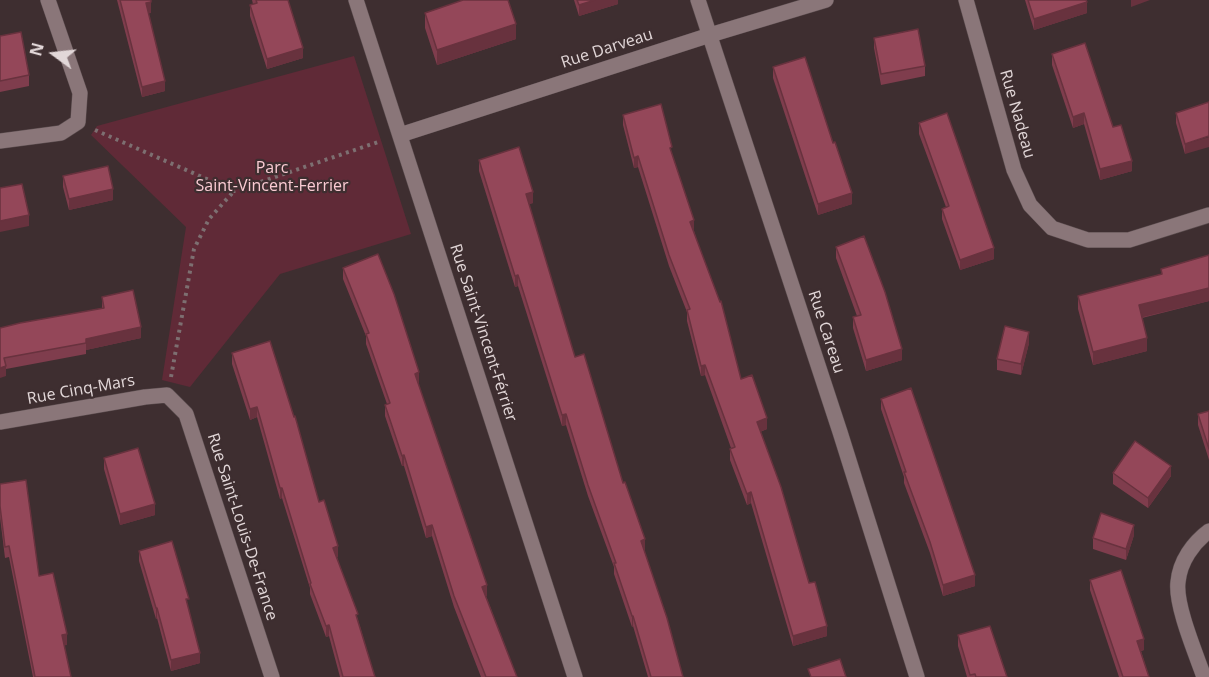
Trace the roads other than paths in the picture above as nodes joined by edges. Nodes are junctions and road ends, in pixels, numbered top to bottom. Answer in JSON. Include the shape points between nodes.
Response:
{"nodes":[{"id":1,"x":48,"y":0,"type":"edge"},
{"id":2,"x":356,"y":0,"type":"edge"},
{"id":3,"x":698,"y":0,"type":"edge"},
{"id":4,"x":826,"y":0,"type":"edge"},
{"id":5,"x":966,"y":0,"type":"edge"},
{"id":6,"x":710,"y":35,"type":"junction"},
{"id":7,"x":400,"y":135,"type":"junction"},
{"id":8,"x":0,"y":141,"type":"edge"},
{"id":9,"x":1209,"y":215,"type":"edge"},
{"id":10,"x":167,"y":395,"type":"joint"},
{"id":11,"x":0,"y":422,"type":"edge"},
{"id":12,"x":1209,"y":531,"type":"edge"},
{"id":13,"x":272,"y":677,"type":"edge"},
{"id":14,"x":575,"y":677,"type":"edge"},
{"id":15,"x":917,"y":677,"type":"edge"},
{"id":16,"x":1204,"y":677,"type":"edge"}],
"edges":[{"from":1,"to":8,"type":"street","via":[[80,93],[78,122],[61,133]]},
{"from":2,"to":7,"type":"street","name":"Rue Saint-Vincent-Férrier"},
{"from":3,"to":6,"type":"street","name":"Rue Careau"},
{"from":4,"to":6,"type":"street","name":"Rue Darveau"},
{"from":5,"to":9,"type":"street","name":"Rue Nadeau","via":[[1014,170],[1030,205],[1052,228],[1088,240],[1129,240]]},
{"from":6,"to":7,"type":"street","name":"Rue Darveau"},
{"from":6,"to":15,"type":"street","name":"Rue Careau"},
{"from":7,"to":14,"type":"street","name":"Rue Saint-Vincent-Férrier"},
{"from":10,"to":11,"type":"street","name":"Rue Cinq-Mars"},
{"from":10,"to":13,"type":"street","name":"Rue Saint-Louis-De-France","via":[[186,414]]},
{"from":12,"to":16,"type":"street","via":[[1185,558],[1178,582],[1182,613]]}]}
